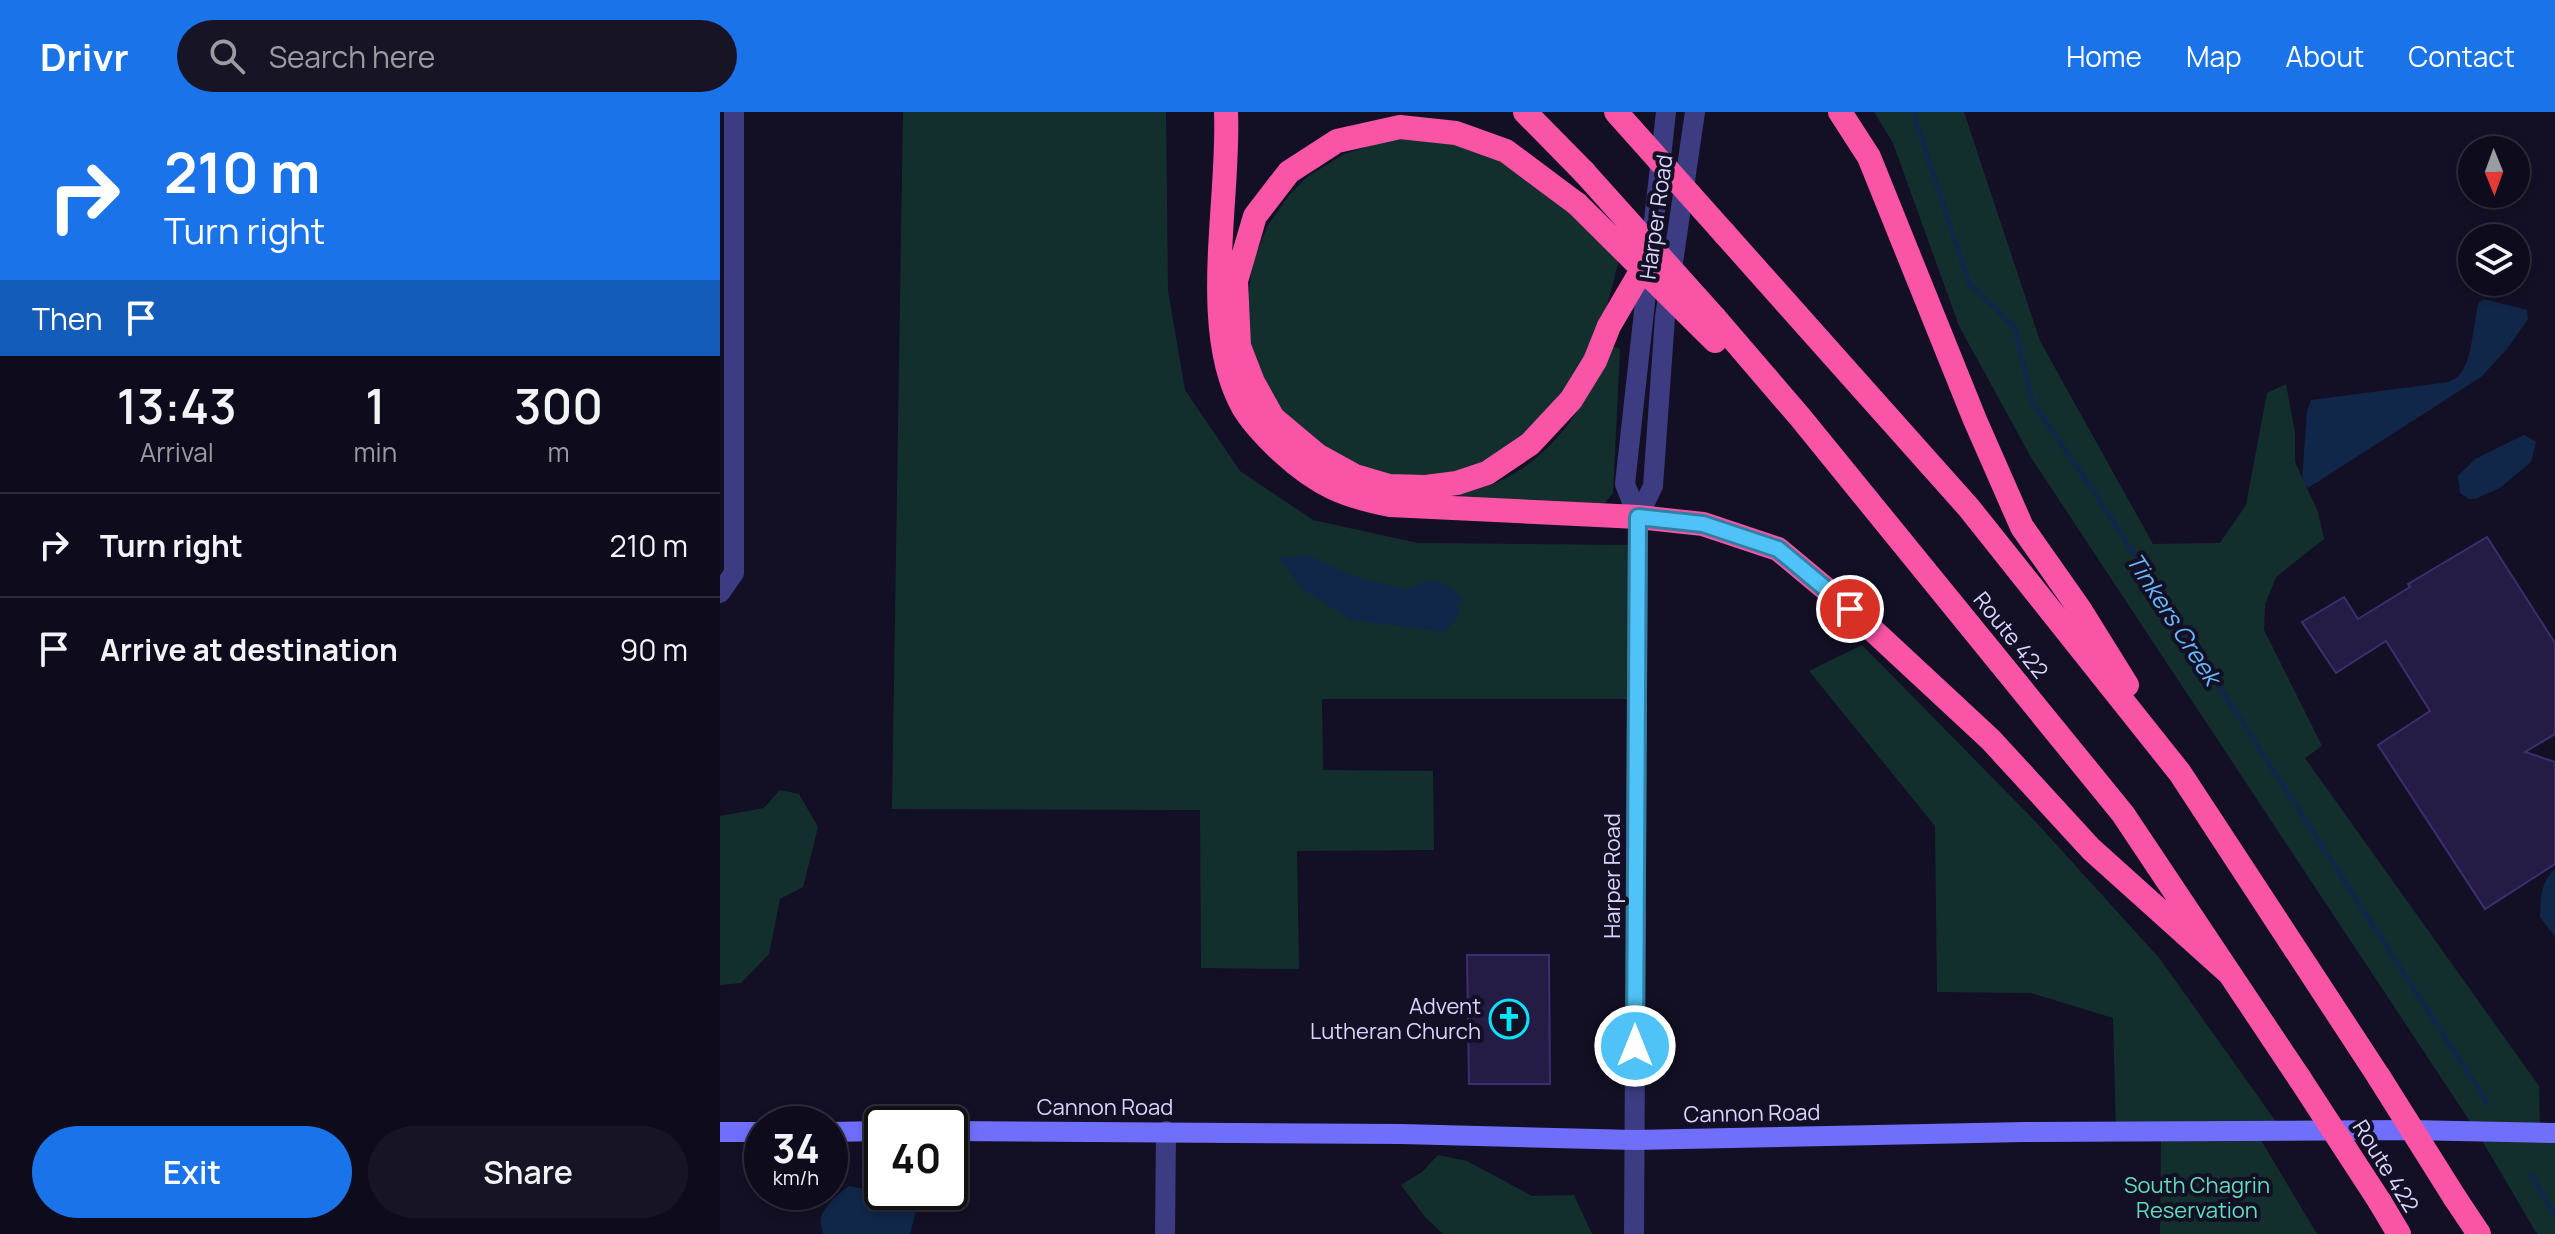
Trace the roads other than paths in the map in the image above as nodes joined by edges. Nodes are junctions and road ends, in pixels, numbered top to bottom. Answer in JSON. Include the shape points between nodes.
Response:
{"nodes":[{"id":1,"x":734,"y":112,"type":"edge"},
{"id":2,"x":1226,"y":112,"type":"edge"},
{"id":3,"x":1525,"y":112,"type":"edge"},
{"id":4,"x":1616,"y":112,"type":"edge"},
{"id":5,"x":1666,"y":112,"type":"edge"},
{"id":6,"x":1695,"y":112,"type":"edge"},
{"id":7,"x":1840,"y":112,"type":"edge"},
{"id":8,"x":1650,"y":256,"type":"junction"},
{"id":9,"x":727,"y":298,"type":"edge"},
{"id":10,"x":1715,"y":329,"type":"junction"},
{"id":11,"x":1638,"y":517,"type":"junction"},
{"id":12,"x":720,"y":593,"type":"edge"},
{"id":13,"x":2180,"y":773,"type":"junction"},
{"id":14,"x":2230,"y":974,"type":"junction"},
{"id":15,"x":968,"y":1131,"type":"edge"},
{"id":16,"x":1166,"y":1131,"type":"junction"},
{"id":17,"x":720,"y":1132,"type":"edge"},
{"id":18,"x":744,"y":1132,"type":"edge"},
{"id":19,"x":2555,"y":1133,"type":"edge"},
{"id":20,"x":1634,"y":1140,"type":"junction"},
{"id":21,"x":1165,"y":1234,"type":"edge"},
{"id":22,"x":1634,"y":1234,"type":"edge"},
{"id":23,"x":2399,"y":1234,"type":"edge"},
{"id":24,"x":2479,"y":1234,"type":"edge"}],
"edges":[{"from":1,"to":9,"type":"street"},
{"from":2,"to":11,"type":"highway","via":[[1219,320],[1229,373],[1243,406],[1265,436],[1325,486],[1390,505]]},
{"from":3,"to":10,"type":"highway","bridge":true,"via":[[1584,172]]},
{"from":4,"to":13,"type":"highway","name":"Route 422","bridge":true,"via":[[1969,508]]},
{"from":5,"to":8,"type":"street","name":"Harper Road"},
{"from":6,"to":11,"type":"street","name":"Harper Road","via":[[1665,317],[1653,486]]},
{"from":7,"to":13,"type":"highway","via":[[1869,157],[2022,527],[2081,611]]},
{"from":8,"to":10,"type":"highway","bridge":true,"via":[[1609,326],[1595,361],[1571,400],[1530,444],[1487,473],[1457,483],[1389,486],[1355,476],[1317,455],[1273,418],[1239,346],[1236,281],[1255,216],[1289,172],[1337,141],[1400,127],[1456,133],[1506,151],[1577,204]]},
{"from":8,"to":11,"type":"street","name":"Harper Road","via":[[1625,484]]},
{"from":9,"to":12,"type":"street","via":[[734,573]]},
{"from":10,"to":14,"type":"highway","name":"Route 422","via":[[1800,417],[2123,814]]},
{"from":11,"to":14,"type":"highway","via":[[1703,524],[1778,549],[1991,740],[2091,849]]},
{"from":11,"to":20,"type":"street","name":"Harper Road"},
{"from":13,"to":24,"type":"highway","name":"Route 422","bridge":true},
{"from":14,"to":23,"type":"highway","name":"Route 422","bridge":true},
{"from":15,"to":16,"type":"main road","name":"Cannon Road"},
{"from":16,"to":20,"type":"main road","name":"Cannon Road"},
{"from":16,"to":21,"type":"street"},
{"from":17,"to":18,"type":"main road"},
{"from":19,"to":20,"type":"main road","name":"Cannon Road","via":[[2025,1132]]},
{"from":20,"to":22,"type":"street","name":"Harper Road"}]}
